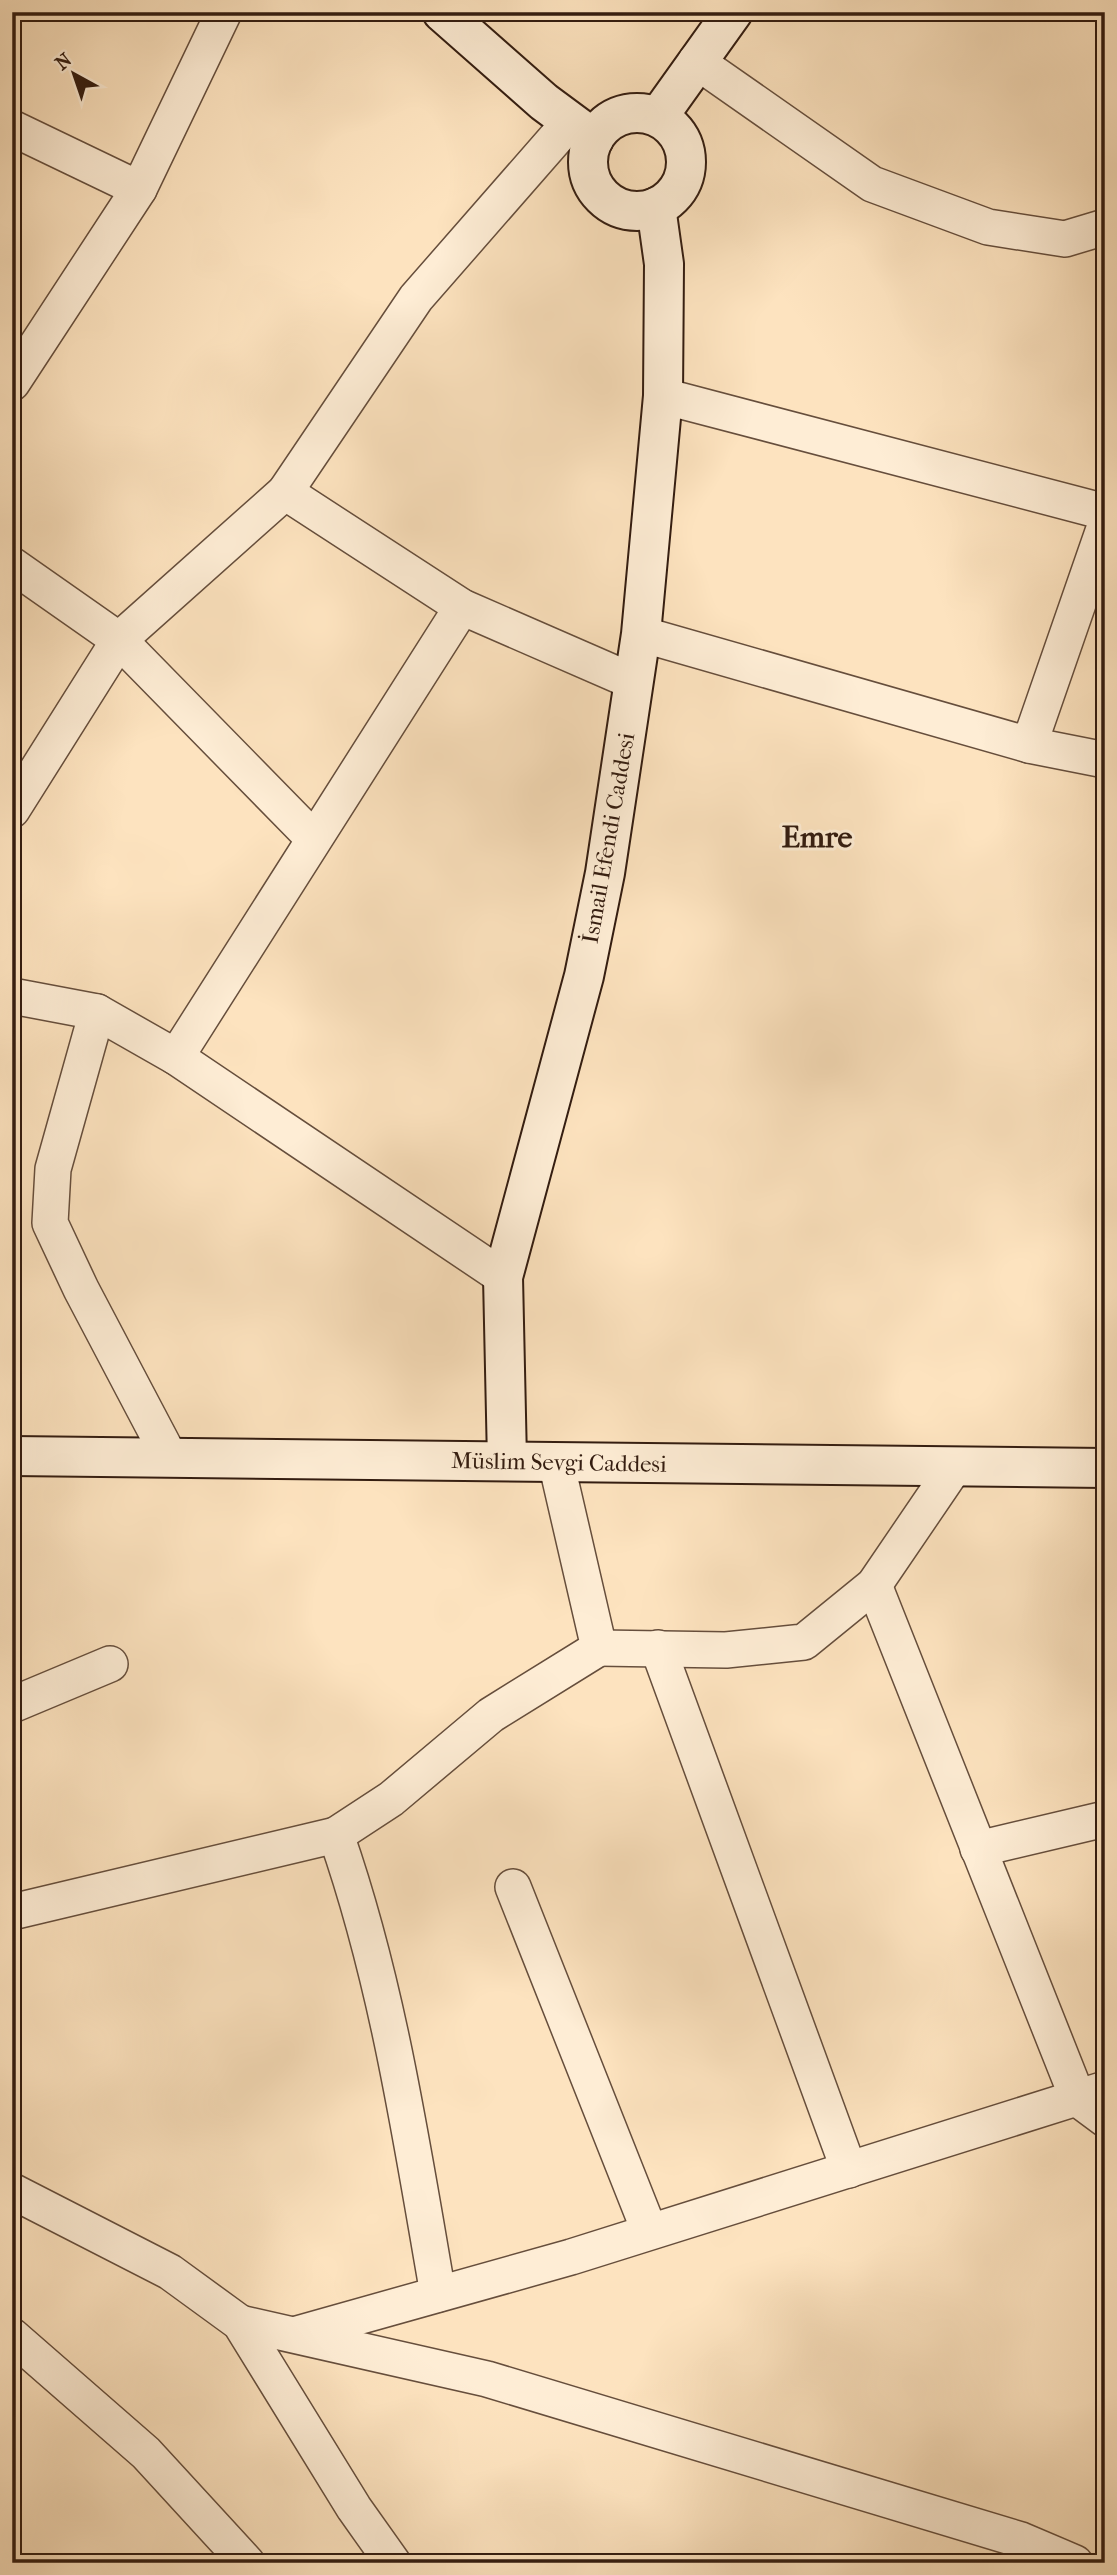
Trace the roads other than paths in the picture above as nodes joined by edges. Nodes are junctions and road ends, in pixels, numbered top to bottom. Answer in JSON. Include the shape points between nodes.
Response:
{"nodes":[{"id":1,"x":224,"y":12,"type":"edge"},
{"id":2,"x":442,"y":12,"type":"edge"},
{"id":3,"x":733,"y":12,"type":"edge"},
{"id":4,"x":696,"y":61,"type":"junction"},
{"id":5,"x":658,"y":117,"type":"junction"},
{"id":6,"x":12,"y":128,"type":"edge"},
{"id":7,"x":582,"y":131,"type":"junction"},
{"id":8,"x":139,"y":189,"type":"junction"},
{"id":9,"x":656,"y":207,"type":"junction"},
{"id":10,"x":1105,"y":227,"type":"edge"},
{"id":11,"x":12,"y":383,"type":"edge"},
{"id":12,"x":663,"y":396,"type":"junction"},
{"id":13,"x":285,"y":492,"type":"junction"},
{"id":14,"x":1105,"y":512,"type":"edge"},
{"id":15,"x":1105,"y":526,"type":"edge"},
{"id":16,"x":12,"y":565,"type":"edge"},
{"id":17,"x":462,"y":607,"type":"junction"},
{"id":18,"x":641,"y":634,"type":"junction"},
{"id":19,"x":119,"y":639,"type":"junction"},
{"id":20,"x":634,"y":682,"type":"junction"},
{"id":21,"x":1028,"y":745,"type":"junction"},
{"id":22,"x":1105,"y":760,"type":"edge"},
{"id":23,"x":12,"y":810,"type":"edge"},
{"id":24,"x":313,"y":838,"type":"junction"},
{"id":25,"x":12,"y":996,"type":"edge"},
{"id":26,"x":97,"y":1012,"type":"junction"},
{"id":27,"x":176,"y":1057,"type":"junction"},
{"id":28,"x":502,"y":1277,"type":"junction"},
{"id":29,"x":12,"y":1456,"type":"edge"},
{"id":30,"x":170,"y":1458,"type":"junction"},
{"id":31,"x":507,"y":1461,"type":"junction"},
{"id":32,"x":556,"y":1462,"type":"junction"},
{"id":33,"x":955,"y":1466,"type":"junction"},
{"id":34,"x":1105,"y":1468,"type":"edge"},
{"id":35,"x":874,"y":1585,"type":"junction"},
{"id":36,"x":599,"y":1648,"type":"junction"},
{"id":37,"x":658,"y":1648,"type":"junction"},
{"id":38,"x":110,"y":1664,"type":"dead end"},
{"id":39,"x":12,"y":1704,"type":"edge"},
{"id":40,"x":1105,"y":1819,"type":"edge"},
{"id":41,"x":336,"y":1835,"type":"junction"},
{"id":42,"x":978,"y":1849,"type":"junction"},
{"id":43,"x":513,"y":1887,"type":"dead end"},
{"id":44,"x":12,"y":1912,"type":"edge"},
{"id":45,"x":1096,"y":2102,"type":"edge"},
{"id":46,"x":849,"y":2170,"type":"junction"},
{"id":47,"x":12,"y":2191,"type":"edge"},
{"id":48,"x":649,"y":2230,"type":"junction"},
{"id":49,"x":438,"y":2294,"type":"junction"},
{"id":50,"x":240,"y":2323,"type":"junction"},
{"id":51,"x":294,"y":2335,"type":"junction"},
{"id":52,"x":12,"y":2336,"type":"edge"},
{"id":53,"x":1012,"y":2551,"type":"edge"},
{"id":54,"x":247,"y":2563,"type":"edge"},
{"id":55,"x":393,"y":2563,"type":"edge"},
{"id":56,"x":1074,"y":2563,"type":"edge"}],
"edges":[{"from":1,"to":8,"type":"street"},
{"from":2,"to":7,"type":"street"},
{"from":3,"to":4,"type":"street"},
{"from":4,"to":5,"type":"street"},
{"from":4,"to":10,"type":"street","via":[[872,184],[988,227],[1065,239]]},
{"from":5,"to":7,"type":"street","via":[[626,114]]},
{"from":5,"to":9,"type":"street","via":[[681,139],[686,170],[671,199]]},
{"from":6,"to":8,"type":"street"},
{"from":7,"to":9,"type":"street","via":[[590,177],[598,192],[624,210]]},
{"from":7,"to":13,"type":"street","via":[[416,299]]},
{"from":8,"to":11,"type":"street"},
{"from":9,"to":12,"type":"street","name":"İsmail Efendi Caddesi","via":[[664,264]]},
{"from":12,"to":14,"type":"street"},
{"from":12,"to":18,"type":"street","name":"İsmail Efendi Caddesi"},
{"from":13,"to":17,"type":"street"},
{"from":13,"to":19,"type":"street"},
{"from":15,"to":21,"type":"street"},
{"from":16,"to":19,"type":"street"},
{"from":17,"to":20,"type":"street"},
{"from":17,"to":24,"type":"street"},
{"from":18,"to":20,"type":"street","name":"İsmail Efendi Caddesi"},
{"from":18,"to":21,"type":"street"},
{"from":19,"to":23,"type":"street"},
{"from":19,"to":24,"type":"street"},
{"from":20,"to":28,"type":"street","name":"İsmail Efendi Caddesi","via":[[584,976]]},
{"from":21,"to":22,"type":"street"},
{"from":24,"to":27,"type":"street"},
{"from":25,"to":26,"type":"street"},
{"from":26,"to":27,"type":"street"},
{"from":26,"to":30,"type":"street","via":[[53,1169],[50,1223]]},
{"from":27,"to":28,"type":"street"},
{"from":28,"to":31,"type":"street","name":"İsmail Efendi Caddesi"},
{"from":29,"to":30,"type":"street","name":"Müslim Sevgi Caddesi"},
{"from":30,"to":31,"type":"street","name":"Müslim Sevgi Caddesi"},
{"from":31,"to":32,"type":"street","name":"Müslim Sevgi Caddesi"},
{"from":32,"to":33,"type":"street","name":"Müslim Sevgi Caddesi"},
{"from":32,"to":36,"type":"street"},
{"from":33,"to":34,"type":"street","name":"Müslim Sevgi Caddesi"},
{"from":33,"to":35,"type":"street"},
{"from":35,"to":37,"type":"street","via":[[804,1642],[726,1650]]},
{"from":35,"to":42,"type":"street"},
{"from":36,"to":37,"type":"street"},
{"from":36,"to":41,"type":"street","via":[[491,1714],[391,1798]]},
{"from":37,"to":46,"type":"street"},
{"from":38,"to":39,"type":"street"},
{"from":40,"to":42,"type":"street"},
{"from":41,"to":44,"type":"street"},
{"from":41,"to":49,"type":"street","via":[[387,2008]]},
{"from":42,"to":45,"type":"street"},
{"from":43,"to":48,"type":"street"},
{"from":45,"to":46,"type":"street"},
{"from":46,"to":48,"type":"street"},
{"from":47,"to":50,"type":"street","via":[[170,2272]]},
{"from":48,"to":49,"type":"street"},
{"from":49,"to":51,"type":"street"},
{"from":50,"to":51,"type":"street"},
{"from":50,"to":55,"type":"street"},
{"from":51,"to":53,"type":"street","via":[[487,2379]]},
{"from":52,"to":54,"type":"street","via":[[146,2453]]},
{"from":53,"to":56,"type":"street"}]}
